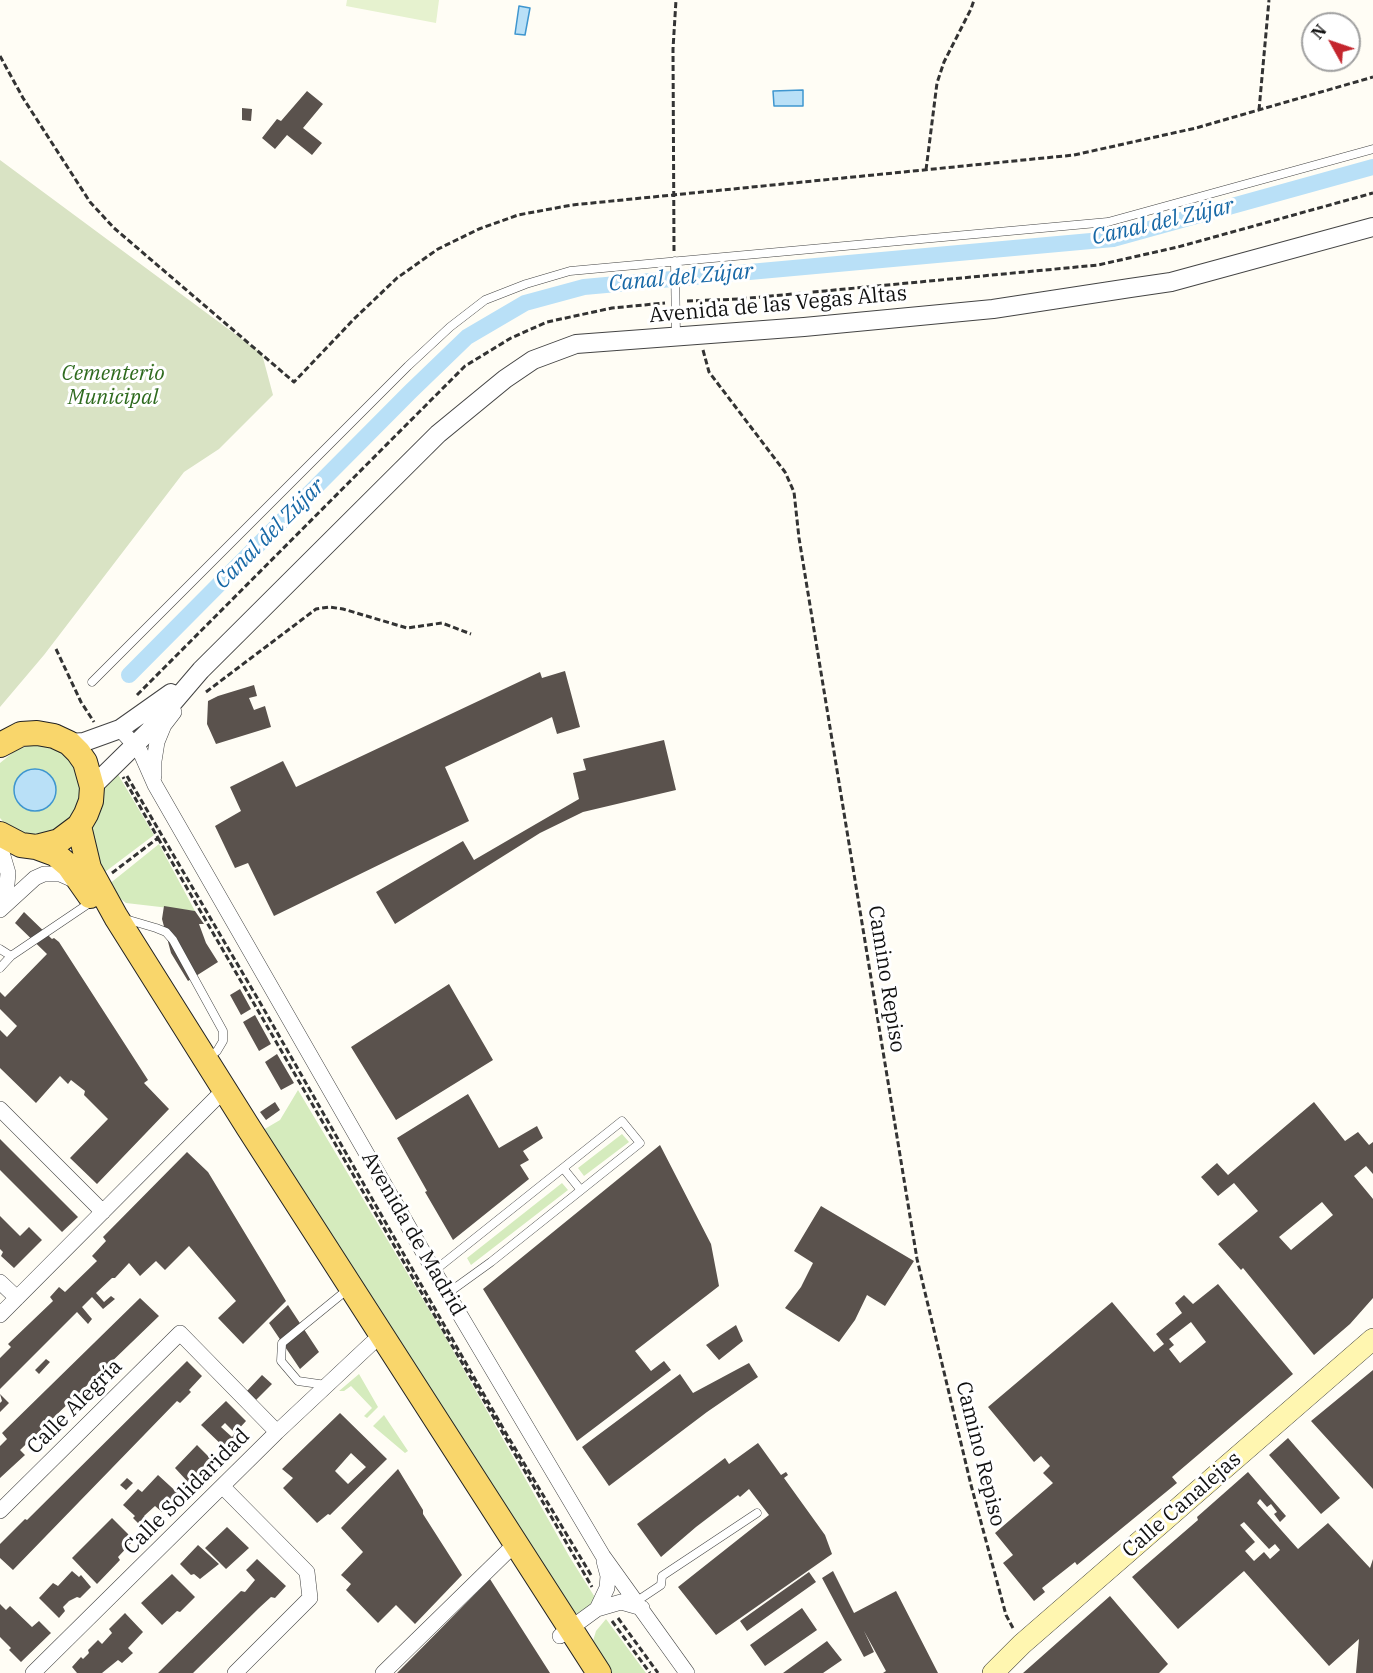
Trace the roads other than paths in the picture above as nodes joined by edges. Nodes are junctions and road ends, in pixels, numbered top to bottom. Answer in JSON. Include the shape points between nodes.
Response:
{"nodes":[{"id":1,"x":1373,"y":149,"type":"edge"},
{"id":2,"x":1373,"y":227,"type":"edge"},
{"id":3,"x":675,"y":261,"type":"junction"},
{"id":4,"x":676,"y":337,"type":"junction"},
{"id":5,"x":201,"y":670,"type":"junction"},
{"id":6,"x":92,"y":682,"type":"dead end"},
{"id":7,"x":120,"y":729,"type":"junction"},
{"id":8,"x":2,"y":742,"type":"edge"},
{"id":9,"x":69,"y":743,"type":"junction"},
{"id":10,"x":135,"y":745,"type":"junction"},
{"id":11,"x":119,"y":762,"type":"junction"},
{"id":12,"x":154,"y":785,"type":"junction"},
{"id":13,"x":92,"y":787,"type":"junction"},
{"id":14,"x":79,"y":826,"type":"junction"},
{"id":15,"x":0,"y":834,"type":"edge"},
{"id":16,"x":0,"y":846,"type":"edge"},
{"id":17,"x":36,"y":847,"type":"junction"},
{"id":18,"x":90,"y":890,"type":"junction"},
{"id":19,"x":0,"y":903,"type":"edge"},
{"id":20,"x":0,"y":910,"type":"edge"},
{"id":21,"x":116,"y":917,"type":"junction"},
{"id":22,"x":0,"y":949,"type":"edge"},
{"id":23,"x":10,"y":956,"type":"junction"},
{"id":24,"x":0,"y":968,"type":"edge"},
{"id":25,"x":200,"y":1062,"type":"junction"},
{"id":26,"x":216,"y":1098,"type":"junction"},
{"id":27,"x":0,"y":1109,"type":"edge"},
{"id":28,"x":563,"y":1168,"type":"junction"},
{"id":29,"x":580,"y":1190,"type":"junction"},
{"id":30,"x":103,"y":1212,"type":"junction"},
{"id":31,"x":434,"y":1271,"type":"junction"},
{"id":32,"x":0,"y":1282,"type":"edge"},
{"id":33,"x":448,"y":1293,"type":"junction"},
{"id":34,"x":342,"y":1294,"type":"junction"},
{"id":35,"x":17,"y":1298,"type":"junction"},
{"id":36,"x":0,"y":1316,"type":"edge"},
{"id":37,"x":1373,"y":1339,"type":"edge"},
{"id":38,"x":372,"y":1343,"type":"junction"},
{"id":39,"x":328,"y":1385,"type":"junction"},
{"id":40,"x":277,"y":1432,"type":"junction"},
{"id":41,"x":223,"y":1487,"type":"junction"},
{"id":42,"x":0,"y":1511,"type":"edge"},
{"id":43,"x":757,"y":1513,"type":"dead end"},
{"id":44,"x":511,"y":1547,"type":"junction"},
{"id":45,"x":603,"y":1556,"type":"junction"},
{"id":46,"x":603,"y":1604,"type":"junction"},
{"id":47,"x":639,"y":1604,"type":"junction"},
{"id":48,"x":565,"y":1632,"type":"junction"},
{"id":49,"x":33,"y":1673,"type":"edge"},
{"id":50,"x":235,"y":1673,"type":"edge"},
{"id":51,"x":383,"y":1673,"type":"edge"},
{"id":52,"x":583,"y":1673,"type":"edge"},
{"id":53,"x":599,"y":1673,"type":"edge"},
{"id":54,"x":687,"y":1673,"type":"edge"},
{"id":55,"x":993,"y":1673,"type":"edge"}],
"edges":[{"from":1,"to":3,"type":"lane","via":[[1108,222]]},
{"from":2,"to":4,"type":"street","name":"Avenida de las Vegas Altas","via":[[1171,282],[993,309]]},
{"from":3,"to":4,"type":"lane"},
{"from":3,"to":6,"type":"lane","via":[[570,272],[485,300],[408,366]]},
{"from":4,"to":5,"type":"street","name":"Avenida de las Vegas Altas","via":[[576,344],[533,360],[505,379],[438,434]]},
{"from":5,"to":7,"type":"street"},
{"from":5,"to":10,"type":"street"},
{"from":5,"to":12,"type":"street","via":[[157,742]]},
{"from":7,"to":9,"type":"street","via":[[84,742]]},
{"from":7,"to":10,"type":"street"},
{"from":8,"to":9,"type":"main road","via":[[37,733]]},
{"from":9,"to":13,"type":"main road","via":[[86,762]]},
{"from":10,"to":11,"type":"street"},
{"from":10,"to":12,"type":"street"},
{"from":11,"to":12,"type":"street","via":[[128,760]]},
{"from":11,"to":13,"type":"street"},
{"from":12,"to":31,"type":"street","name":"Avenida de Madrid"},
{"from":13,"to":14,"type":"main road","via":[[91,801]]},
{"from":14,"to":17,"type":"main road","via":[[59,841]]},
{"from":14,"to":18,"type":"main road"},
{"from":15,"to":17,"type":"main road","via":[[21,845]]},
{"from":16,"to":19,"type":"street","via":[[8,873]]},
{"from":17,"to":18,"type":"main road","via":[[55,854]]},
{"from":18,"to":20,"type":"street","via":[[60,874],[44,874]]},
{"from":18,"to":21,"type":"main road"},
{"from":18,"to":23,"type":"lane"},
{"from":18,"to":25,"type":"main road"},
{"from":21,"to":25,"type":"main road"},
{"from":21,"to":25,"type":"lane","via":[[156,927],[174,940],[223,1031],[218,1051]]},
{"from":22,"to":23,"type":"lane"},
{"from":23,"to":24,"type":"lane"},
{"from":25,"to":26,"type":"main road"},
{"from":25,"to":44,"type":"main road"},
{"from":26,"to":30,"type":"street"},
{"from":26,"to":34,"type":"main road"},
{"from":27,"to":30,"type":"street"},
{"from":28,"to":29,"type":"lane"},
{"from":28,"to":29,"type":"lane","via":[[622,1120],[640,1143]]},
{"from":28,"to":31,"type":"lane"},
{"from":29,"to":33,"type":"lane"},
{"from":30,"to":35,"type":"street"},
{"from":31,"to":33,"type":"street","name":"Avenida de Madrid"},
{"from":32,"to":35,"type":"street"},
{"from":33,"to":45,"type":"street","name":"Avenida de Madrid"},
{"from":34,"to":38,"type":"main road"},
{"from":34,"to":39,"type":"lane","via":[[282,1344],[281,1360],[298,1381]]},
{"from":35,"to":36,"type":"street"},
{"from":37,"to":55,"type":"main road","name":"Calle Canalejas"},
{"from":38,"to":39,"type":"street","name":"Calle Solidaridad"},
{"from":38,"to":44,"type":"main road"},
{"from":39,"to":40,"type":"street","name":"Calle Solidaridad"},
{"from":40,"to":41,"type":"street","name":"Calle Solidaridad"},
{"from":40,"to":42,"type":"street","name":"Calle Alegría","via":[[180,1333]]},
{"from":41,"to":49,"type":"street","name":"Calle Solidaridad"},
{"from":41,"to":50,"type":"street","via":[[307,1572],[310,1598]]},
{"from":43,"to":47,"type":"lane","via":[[662,1576],[661,1585]]},
{"from":44,"to":48,"type":"main road"},
{"from":44,"to":51,"type":"street"},
{"from":45,"to":46,"type":"street","via":[[608,1576]]},
{"from":45,"to":47,"type":"street","name":"Avenida de Madrid"},
{"from":46,"to":47,"type":"street"},
{"from":46,"to":48,"type":"street"},
{"from":47,"to":54,"type":"street","name":"Avenida de Madrid"},
{"from":48,"to":52,"type":"main road"},
{"from":48,"to":53,"type":"main road"}]}
